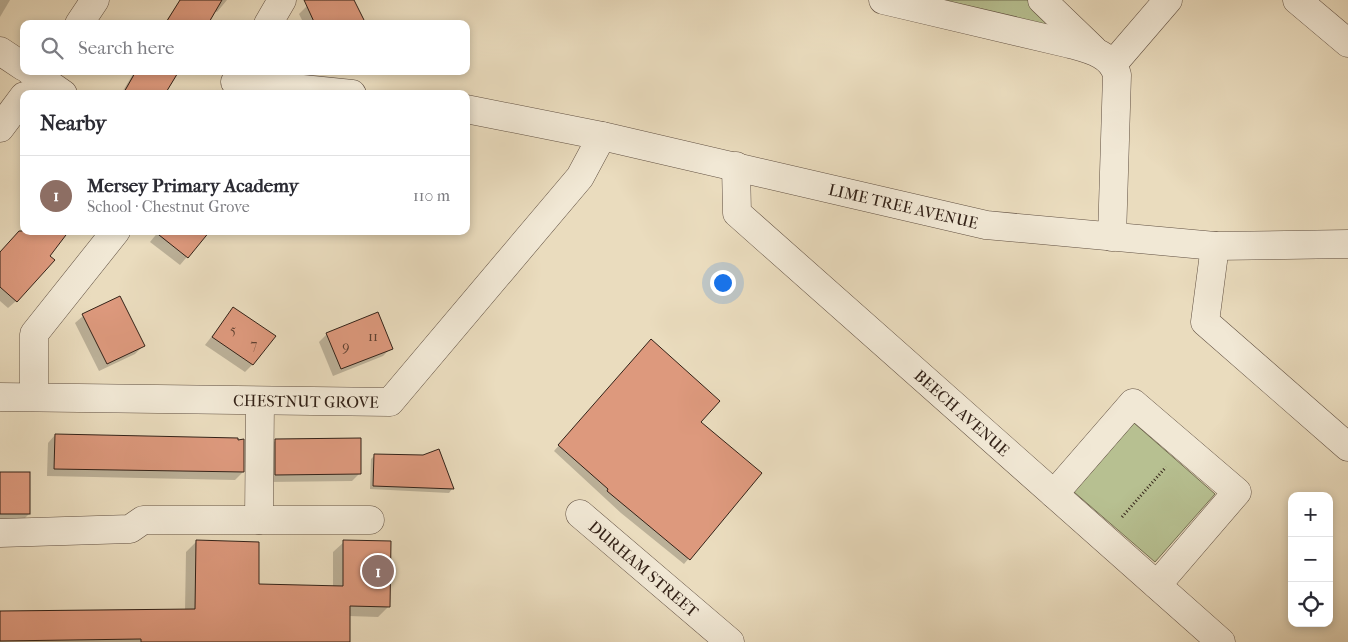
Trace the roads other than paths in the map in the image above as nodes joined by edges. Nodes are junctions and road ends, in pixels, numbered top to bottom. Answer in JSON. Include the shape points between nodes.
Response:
{"nodes":[{"id":1,"x":95,"y":0,"type":"edge"},
{"id":2,"x":282,"y":0,"type":"edge"},
{"id":3,"x":883,"y":0,"type":"edge"},
{"id":4,"x":1042,"y":0,"type":"edge"},
{"id":5,"x":1168,"y":0,"type":"edge"},
{"id":6,"x":1297,"y":0,"type":"edge"},
{"id":7,"x":82,"y":20,"type":"edge"},
{"id":8,"x":270,"y":20,"type":"edge"},
{"id":9,"x":1348,"y":43,"type":"edge"},
{"id":10,"x":0,"y":51,"type":"edge"},
{"id":11,"x":1105,"y":58,"type":"junction"},
{"id":12,"x":20,"y":70,"type":"edge"},
{"id":13,"x":31,"y":80,"type":"edge"},
{"id":14,"x":234,"y":82,"type":"edge"},
{"id":15,"x":54,"y":90,"type":"edge"},
{"id":16,"x":313,"y":90,"type":"edge"},
{"id":17,"x":20,"y":97,"type":"edge"},
{"id":18,"x":470,"y":109,"type":"edge"},
{"id":19,"x":0,"y":128,"type":"edge"},
{"id":20,"x":602,"y":136,"type":"junction"},
{"id":21,"x":736,"y":166,"type":"junction"},
{"id":22,"x":113,"y":235,"type":"edge"},
{"id":23,"x":1112,"y":237,"type":"junction"},
{"id":24,"x":1348,"y":244,"type":"edge"},
{"id":25,"x":1215,"y":246,"type":"junction"},
{"id":26,"x":0,"y":397,"type":"edge"},
{"id":27,"x":34,"y":397,"type":"junction"},
{"id":28,"x":260,"y":401,"type":"junction"},
{"id":29,"x":1348,"y":447,"type":"edge"},
{"id":30,"x":1054,"y":494,"type":"junction"},
{"id":31,"x":580,"y":514,"type":"dead end"},
{"id":32,"x":259,"y":520,"type":"junction"},
{"id":33,"x":370,"y":520,"type":"dead end"},
{"id":34,"x":0,"y":532,"type":"edge"},
{"id":35,"x":1156,"y":585,"type":"junction"},
{"id":36,"x":730,"y":642,"type":"edge"},
{"id":37,"x":1221,"y":642,"type":"edge"}],
"edges":[{"from":1,"to":7,"type":"street"},
{"from":2,"to":8,"type":"street"},
{"from":3,"to":11,"type":"street"},
{"from":4,"to":11,"type":"street"},
{"from":5,"to":11,"type":"street"},
{"from":6,"to":9,"type":"street"},
{"from":10,"to":12,"type":"street"},
{"from":11,"to":23,"type":"street","via":[[1117,75]]},
{"from":13,"to":15,"type":"street"},
{"from":14,"to":16,"type":"street"},
{"from":17,"to":19,"type":"street"},
{"from":18,"to":20,"type":"street","name":"LIME TREE AVENUE"},
{"from":20,"to":21,"type":"street","name":"LIME TREE AVENUE"},
{"from":20,"to":28,"type":"street","name":"CHESTNUT GROVE","via":[[580,176],[390,402]]},
{"from":21,"to":23,"type":"street","name":"LIME TREE AVENUE","via":[[986,225]]},
{"from":21,"to":30,"type":"street","name":"BEECH AVENUE","via":[[736,213]]},
{"from":22,"to":27,"type":"street","via":[[34,334]]},
{"from":23,"to":25,"type":"street","name":"LIME TREE AVENUE"},
{"from":24,"to":25,"type":"street","name":"LIME TREE AVENUE"},
{"from":25,"to":29,"type":"street","via":[[1205,322]]},
{"from":26,"to":27,"type":"street","name":"CHESTNUT GROVE"},
{"from":27,"to":28,"type":"street","name":"CHESTNUT GROVE"},
{"from":28,"to":32,"type":"street"},
{"from":30,"to":35,"type":"street","name":"BEECH AVENUE"},
{"from":30,"to":35,"type":"street","via":[[1133,403],[1237,492]]},
{"from":31,"to":36,"type":"street","name":"DURHAM STREET"},
{"from":32,"to":33,"type":"street"},
{"from":32,"to":34,"type":"street","via":[[143,520],[130,529]]},
{"from":35,"to":37,"type":"street","name":"BEECH AVENUE"}]}
